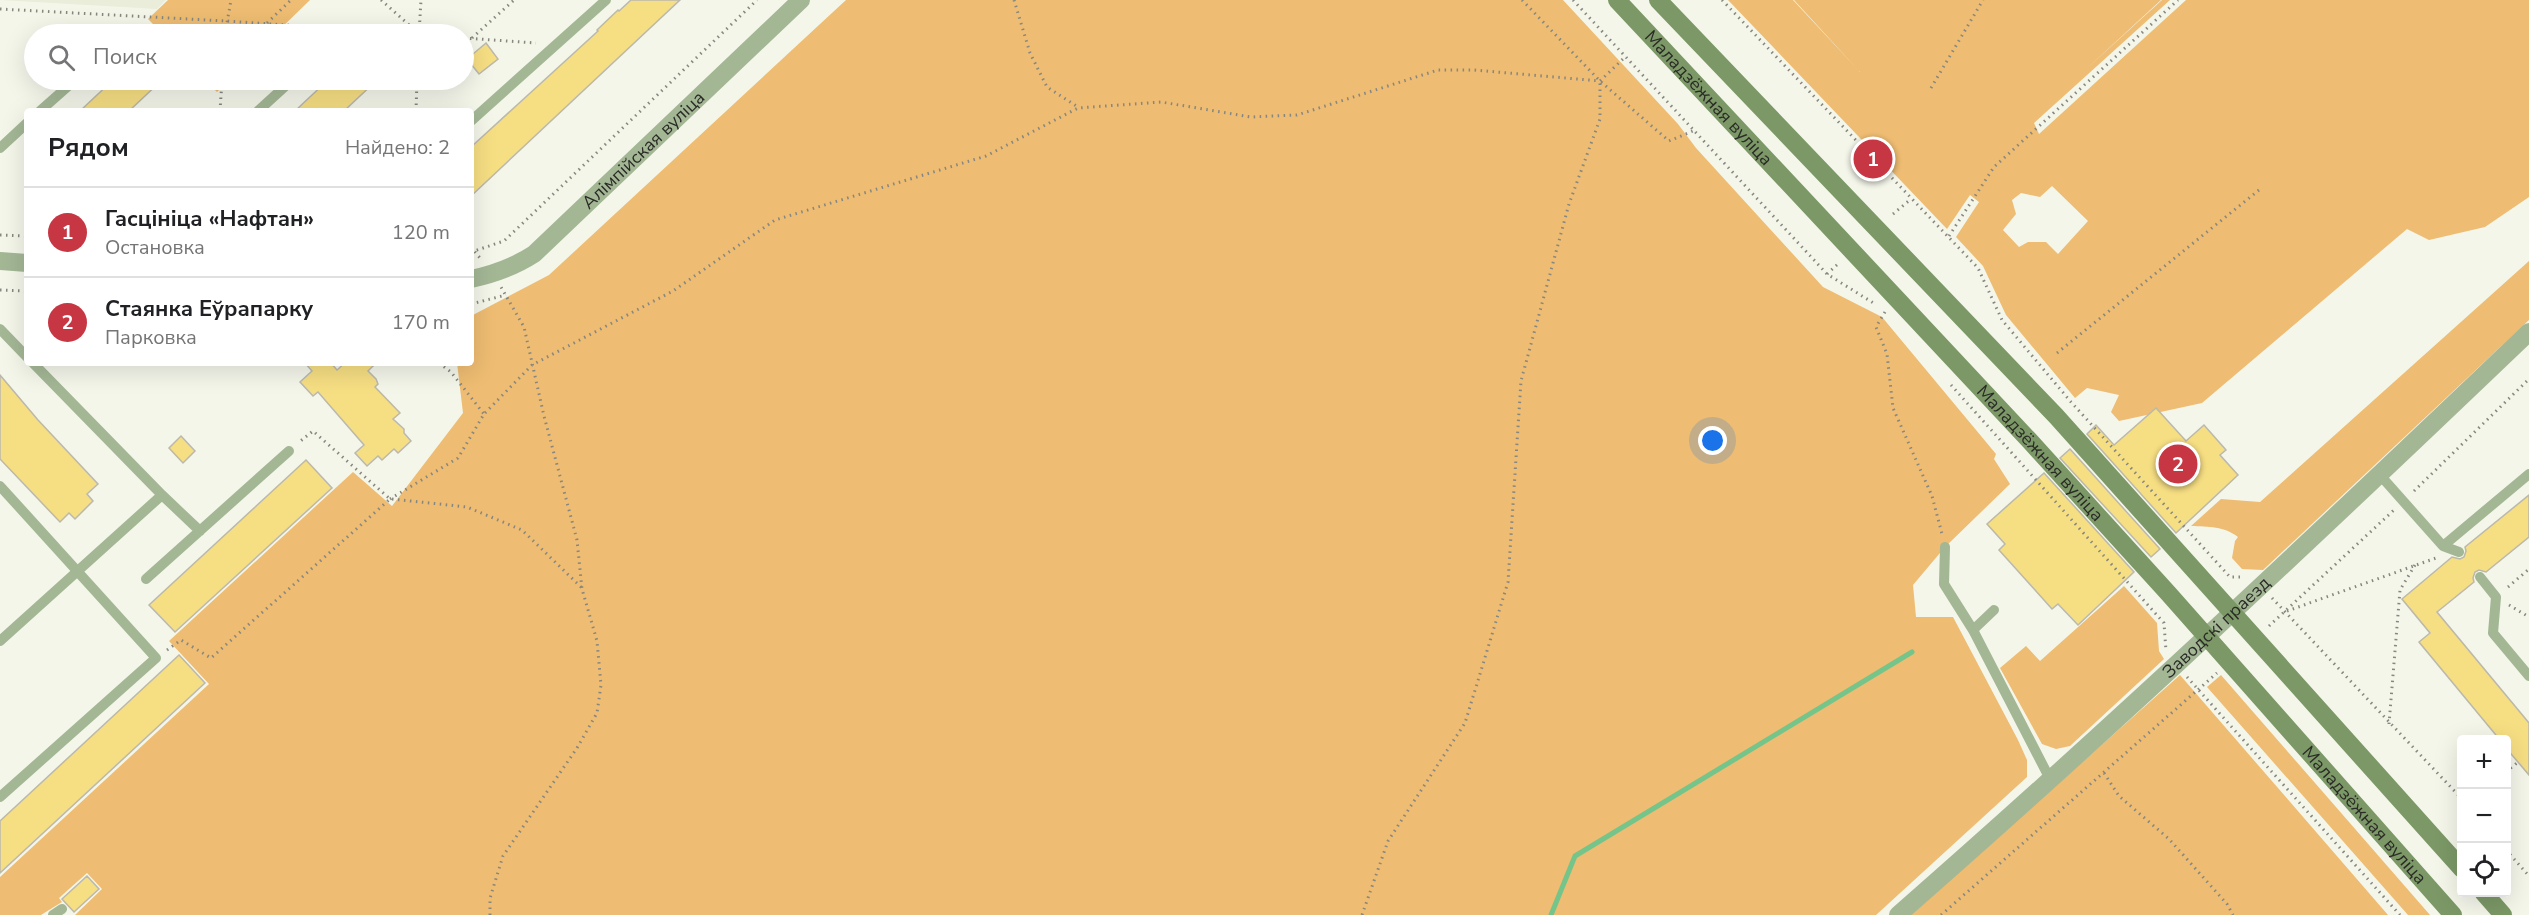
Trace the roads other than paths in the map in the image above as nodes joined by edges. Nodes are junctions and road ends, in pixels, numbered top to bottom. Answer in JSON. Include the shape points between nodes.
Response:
{"nodes":[{"id":1,"x":606,"y":0,"type":"edge"},
{"id":2,"x":801,"y":0,"type":"edge"},
{"id":3,"x":1617,"y":0,"type":"edge"},
{"id":4,"x":1658,"y":0,"type":"edge"},
{"id":5,"x":64,"y":90,"type":"edge"},
{"id":6,"x":281,"y":90,"type":"edge"},
{"id":7,"x":43,"y":108,"type":"edge"},
{"id":8,"x":261,"y":108,"type":"edge"},
{"id":9,"x":474,"y":118,"type":"edge"},
{"id":10,"x":24,"y":126,"type":"edge"},
{"id":11,"x":0,"y":148,"type":"edge"},
{"id":12,"x":0,"y":261,"type":"edge"},
{"id":13,"x":24,"y":263,"type":"edge"},
{"id":14,"x":474,"y":278,"type":"edge"},
{"id":15,"x":0,"y":329,"type":"edge"},
{"id":16,"x":2529,"y":332,"type":"edge"},
{"id":17,"x":24,"y":354,"type":"edge"},
{"id":18,"x":36,"y":366,"type":"edge"},
{"id":19,"x":289,"y":451,"type":"road end"},
{"id":20,"x":2529,"y":474,"type":"edge"},
{"id":21,"x":2380,"y":475,"type":"junction"},
{"id":22,"x":0,"y":486,"type":"edge"},
{"id":23,"x":162,"y":495,"type":"junction"},
{"id":24,"x":200,"y":531,"type":"junction"},
{"id":25,"x":2443,"y":546,"type":"junction"},
{"id":26,"x":1945,"y":547,"type":"road end"},
{"id":27,"x":2459,"y":552,"type":"road end"},
{"id":28,"x":78,"y":571,"type":"junction"},
{"id":29,"x":2480,"y":577,"type":"dead end"},
{"id":30,"x":146,"y":579,"type":"dead end"},
{"id":31,"x":1994,"y":610,"type":"dead end"},
{"id":32,"x":2233,"y":613,"type":"junction"},
{"id":33,"x":1973,"y":630,"type":"junction"},
{"id":34,"x":2207,"y":637,"type":"junction"},
{"id":35,"x":0,"y":641,"type":"edge"},
{"id":36,"x":2529,"y":676,"type":"edge"},
{"id":37,"x":2051,"y":781,"type":"junction"},
{"id":38,"x":0,"y":797,"type":"edge"},
{"id":39,"x":2457,"y":863,"type":"edge"},
{"id":40,"x":2487,"y":897,"type":"edge"},
{"id":41,"x":1898,"y":915,"type":"edge"},
{"id":42,"x":2453,"y":915,"type":"edge"},
{"id":43,"x":2503,"y":915,"type":"edge"}],
"edges":[{"from":1,"to":9,"type":"lane"},
{"from":2,"to":14,"type":"street","name":"Алімпійская вуліца","via":[[534,254],[494,274]]},
{"from":3,"to":34,"type":"main road","name":"Маладзёжная вуліца","via":[[2029,440]]},
{"from":4,"to":32,"type":"main road","name":"Маладзёжная вуліца","via":[[2056,416]]},
{"from":5,"to":7,"type":"lane"},
{"from":6,"to":8,"type":"lane"},
{"from":10,"to":11,"type":"lane"},
{"from":12,"to":13,"type":"street"},
{"from":15,"to":17,"type":"lane"},
{"from":16,"to":21,"type":"street","name":"Заводскі праезд"},
{"from":18,"to":23,"type":"lane"},
{"from":19,"to":24,"type":"lane"},
{"from":20,"to":25,"type":"lane"},
{"from":21,"to":25,"type":"lane"},
{"from":21,"to":32,"type":"street","name":"Заводскі праезд"},
{"from":22,"to":28,"type":"lane"},
{"from":23,"to":24,"type":"lane"},
{"from":23,"to":28,"type":"lane"},
{"from":24,"to":30,"type":"lane"},
{"from":25,"to":27,"type":"lane"},
{"from":26,"to":33,"type":"lane","via":[[1944,584]]},
{"from":28,"to":35,"type":"lane"},
{"from":28,"to":38,"type":"lane","via":[[156,658]]},
{"from":29,"to":36,"type":"lane","via":[[2496,597],[2493,633]]},
{"from":31,"to":33,"type":"lane"},
{"from":32,"to":34,"type":"street","name":"Заводскі праезд"},
{"from":32,"to":39,"type":"main road","name":"Маладзёжная вуліца"},
{"from":33,"to":37,"type":"lane"},
{"from":34,"to":37,"type":"street","name":"Заводскі праезд"},
{"from":34,"to":42,"type":"main road","name":"Маладзёжная вуліца"},
{"from":37,"to":41,"type":"street","name":"Заводскі праезд"},
{"from":40,"to":43,"type":"main road"}]}
